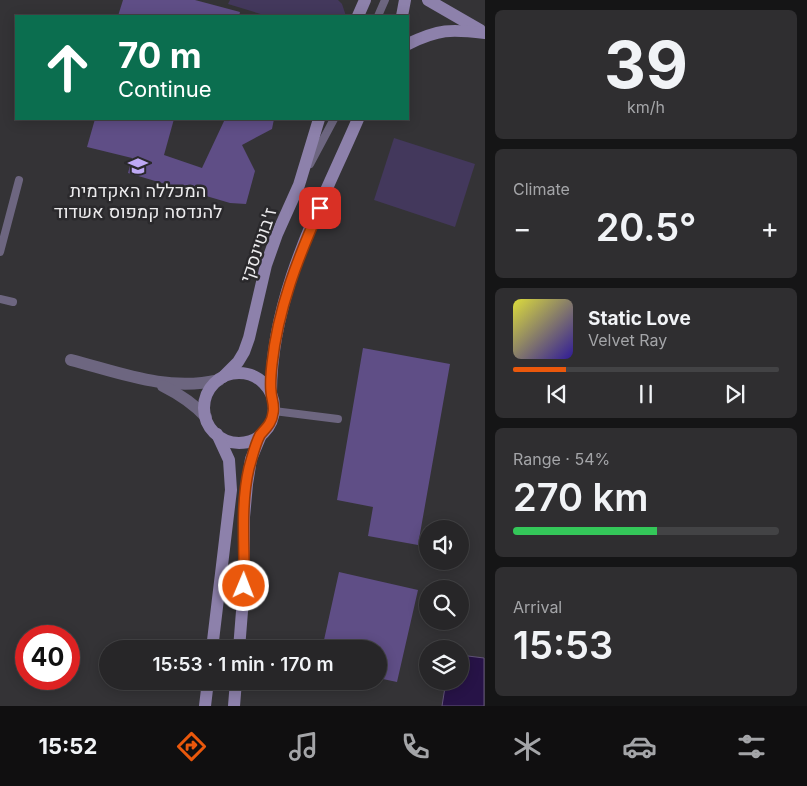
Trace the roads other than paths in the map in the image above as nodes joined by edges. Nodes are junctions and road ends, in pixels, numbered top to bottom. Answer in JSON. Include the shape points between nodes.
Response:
{"nodes":[{"id":1,"x":365,"y":0,"type":"edge"},
{"id":2,"x":385,"y":0,"type":"edge"},
{"id":3,"x":405,"y":0,"type":"edge"},
{"id":4,"x":428,"y":0,"type":"edge"},
{"id":5,"x":358,"y":15,"type":"edge"},
{"id":6,"x":378,"y":15,"type":"edge"},
{"id":7,"x":402,"y":15,"type":"edge"},
{"id":8,"x":484,"y":32,"type":"edge"},
{"id":9,"x":409,"y":44,"type":"edge"},
{"id":10,"x":319,"y":120,"type":"edge"},
{"id":11,"x":333,"y":120,"type":"edge"},
{"id":12,"x":358,"y":120,"type":"edge"},
{"id":13,"x":18,"y":180,"type":"dead end"},
{"id":14,"x":299,"y":185,"type":"junction"},
{"id":15,"x":0,"y":252,"type":"edge"},
{"id":16,"x":0,"y":299,"type":"edge"},
{"id":17,"x":13,"y":302,"type":"dead end"},
{"id":18,"x":71,"y":360,"type":"dead end"},
{"id":19,"x":221,"y":379,"type":"junction"},
{"id":20,"x":156,"y":383,"type":"junction"},
{"id":21,"x":270,"y":393,"type":"junction"},
{"id":22,"x":274,"y":411,"type":"junction"},
{"id":23,"x":206,"y":417,"type":"junction"},
{"id":24,"x":338,"y":419,"type":"dead end"},
{"id":25,"x":217,"y":434,"type":"junction"},
{"id":26,"x":261,"y":435,"type":"junction"},
{"id":27,"x":213,"y":640,"type":"edge"},
{"id":28,"x":240,"y":640,"type":"edge"},
{"id":29,"x":207,"y":690,"type":"edge"},
{"id":30,"x":235,"y":690,"type":"edge"},
{"id":31,"x":234,"y":705,"type":"edge"},
{"id":32,"x":205,"y":706,"type":"edge"}],
"edges":[{"from":1,"to":5,"type":"street"},
{"from":2,"to":6,"type":"lane"},
{"from":3,"to":7,"type":"street"},
{"from":4,"to":8,"type":"street"},
{"from":8,"to":9,"type":"street","via":[[444,30]]},
{"from":10,"to":14,"type":"street","name":"ז'בוטינסקי"},
{"from":11,"to":14,"type":"lane"},
{"from":12,"to":21,"type":"street","via":[[296,261],[274,348]]},
{"from":13,"to":15,"type":"lane"},
{"from":14,"to":19,"type":"street","name":"ז'בוטינסקי","via":[[266,265],[244,352]]},
{"from":16,"to":17,"type":"lane"},
{"from":18,"to":20,"type":"street"},
{"from":19,"to":20,"type":"street","via":[[193,384]]},
{"from":19,"to":21,"type":"street","via":[[233,374],[249,375],[262,382]]},
{"from":19,"to":23,"type":"street","via":[[211,387],[207,396]]},
{"from":20,"to":23,"type":"street","via":[[176,392]]},
{"from":21,"to":22,"type":"street"},
{"from":22,"to":24,"type":"lane"},
{"from":22,"to":26,"type":"street","via":[[270,425]]},
{"from":23,"to":25,"type":"street"},
{"from":25,"to":26,"type":"street","via":[[226,440],[239,442]]},
{"from":25,"to":27,"type":"street","via":[[229,460],[231,490]]},
{"from":26,"to":28,"type":"street","via":[[248,471]]},
{"from":29,"to":32,"type":"street"},
{"from":30,"to":31,"type":"street"}]}
